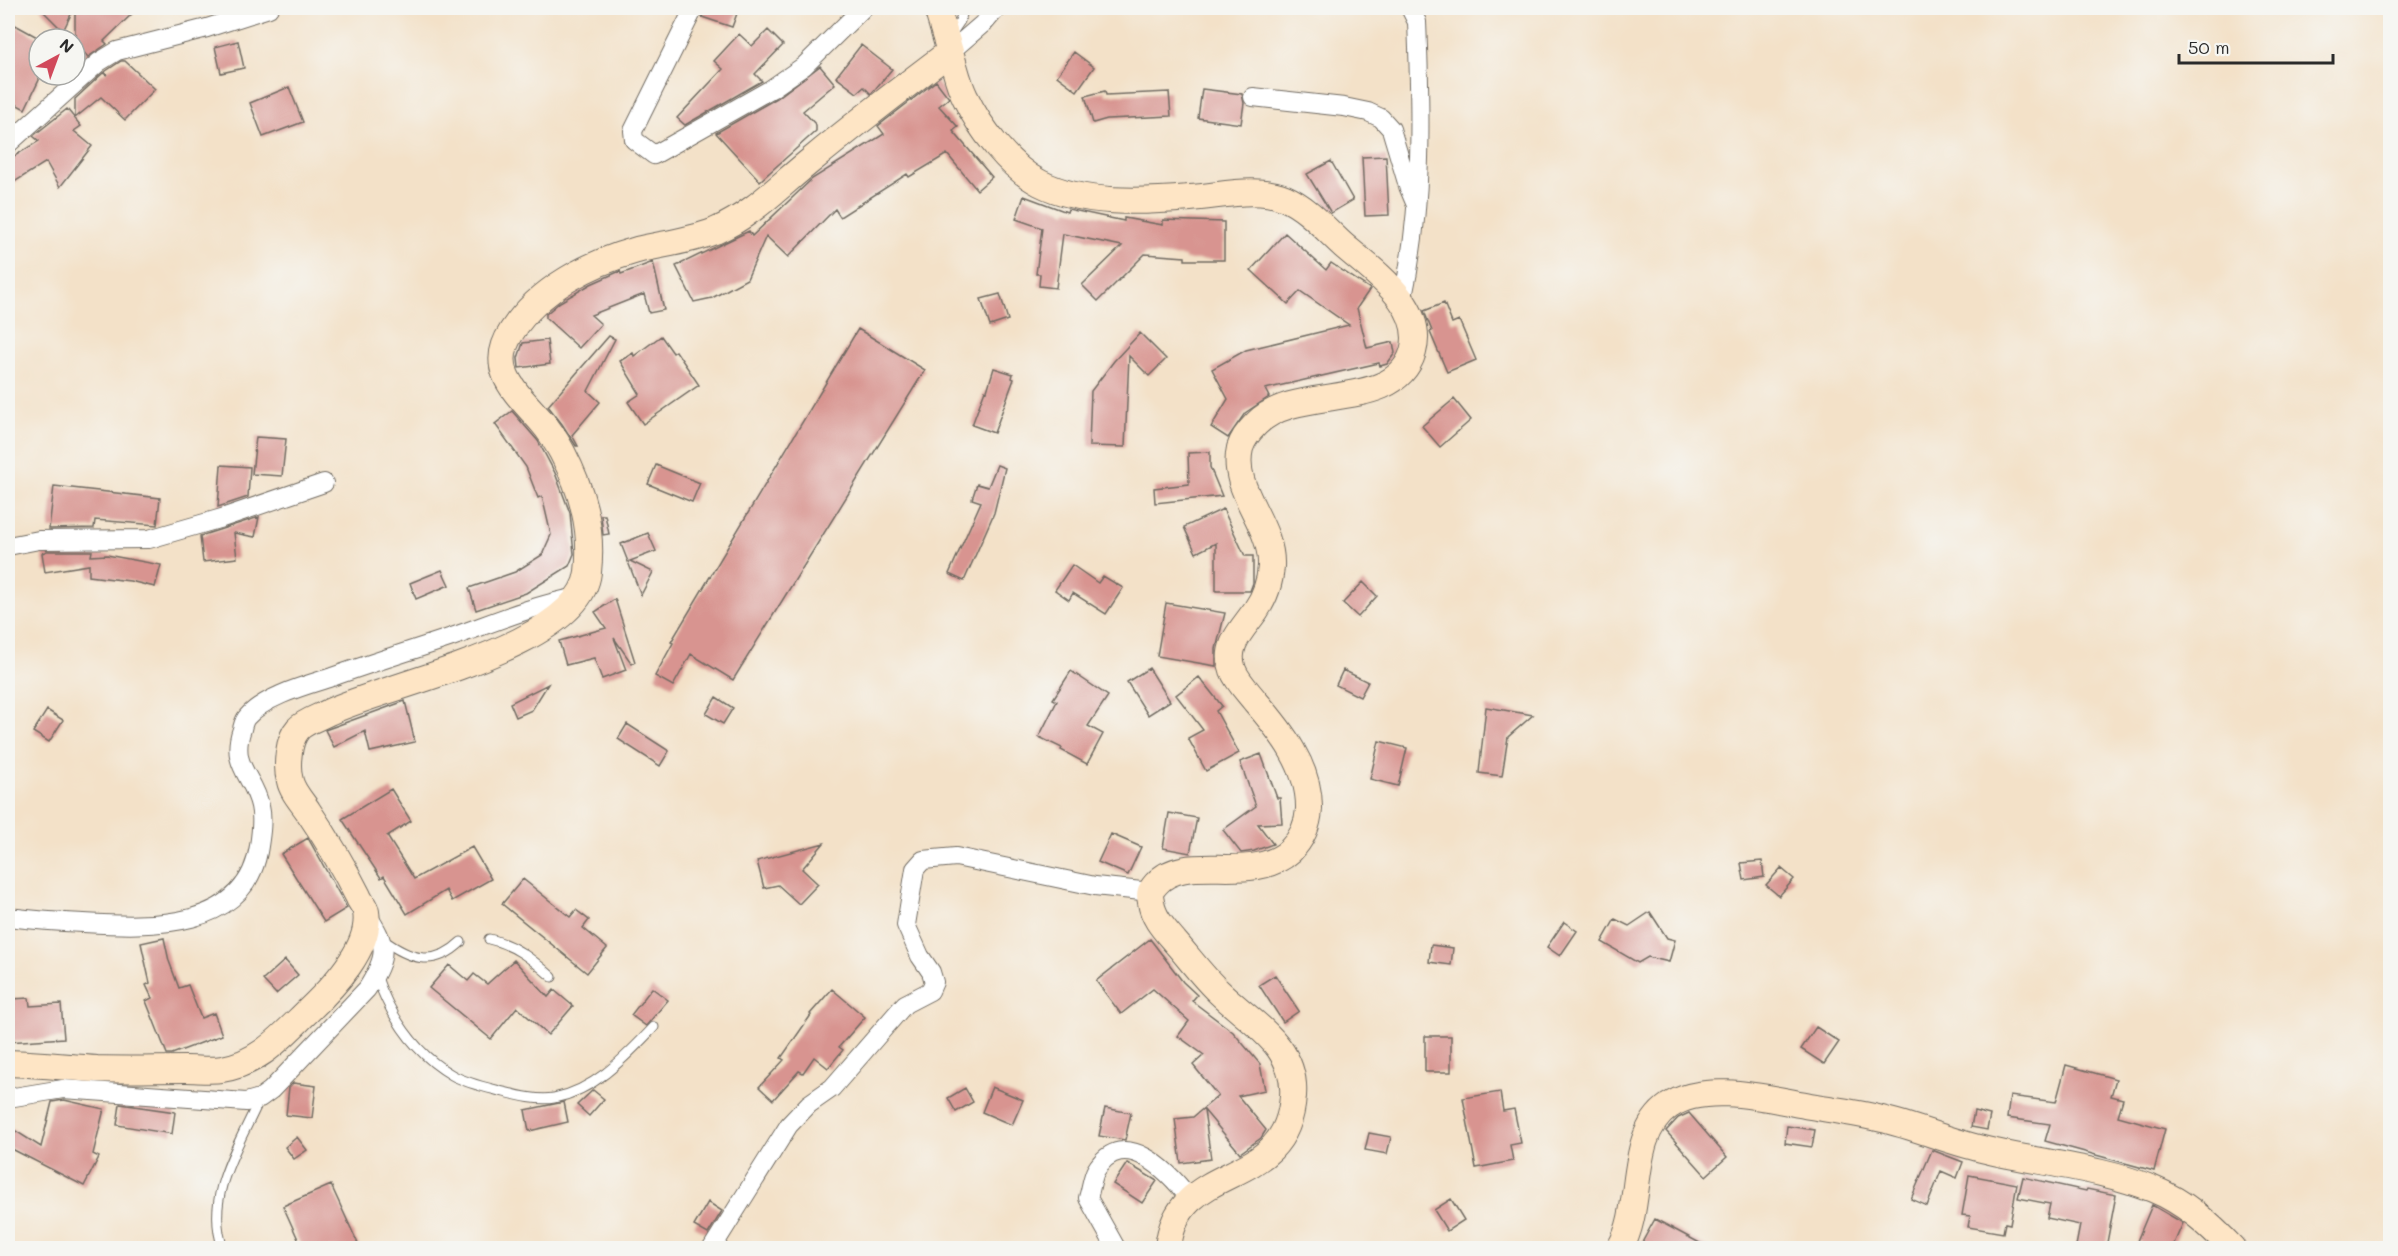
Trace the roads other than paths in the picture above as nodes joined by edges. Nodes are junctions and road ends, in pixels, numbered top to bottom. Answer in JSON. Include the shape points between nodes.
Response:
{"nodes":[{"id":1,"x":269,"y":8,"type":"edge"},
{"id":2,"x":694,"y":8,"type":"edge"},
{"id":3,"x":863,"y":8,"type":"edge"},
{"id":4,"x":937,"y":8,"type":"edge"},
{"id":5,"x":964,"y":8,"type":"edge"},
{"id":6,"x":997,"y":8,"type":"edge"},
{"id":7,"x":1410,"y":8,"type":"edge"},
{"id":8,"x":949,"y":46,"type":"junction"},
{"id":9,"x":1253,"y":97,"type":"dead end"},
{"id":10,"x":8,"y":144,"type":"edge"},
{"id":11,"x":1417,"y":207,"type":"junction"},
{"id":12,"x":1402,"y":302,"type":"junction"},
{"id":13,"x":324,"y":483,"type":"dead end"},
{"id":14,"x":8,"y":546,"type":"edge"},
{"id":15,"x":578,"y":597,"type":"junction"},
{"id":16,"x":1151,"y":892,"type":"junction"},
{"id":17,"x":366,"y":913,"type":"junction"},
{"id":18,"x":8,"y":918,"type":"edge"},
{"id":19,"x":382,"y":939,"type":"junction"},
{"id":20,"x":489,"y":939,"type":"dead end"},
{"id":21,"x":461,"y":942,"type":"dead end"},
{"id":22,"x":376,"y":975,"type":"junction"},
{"id":23,"x":552,"y":977,"type":"dead end"},
{"id":24,"x":654,"y":1028,"type":"dead end"},
{"id":25,"x":8,"y":1063,"type":"edge"},
{"id":26,"x":8,"y":1098,"type":"edge"},
{"id":27,"x":260,"y":1098,"type":"junction"},
{"id":28,"x":1190,"y":1199,"type":"junction"},
{"id":29,"x":223,"y":1248,"type":"edge"},
{"id":30,"x":712,"y":1248,"type":"edge"},
{"id":31,"x":1116,"y":1248,"type":"edge"},
{"id":32,"x":1168,"y":1248,"type":"edge"},
{"id":33,"x":1620,"y":1248,"type":"edge"},
{"id":34,"x":2232,"y":1248,"type":"edge"}],
"edges":[{"from":1,"to":10,"type":"street","via":[[117,51],[99,62]]},
{"from":2,"to":3,"type":"street","via":[[633,131],[634,140],[654,155],[771,89],[796,71]]},
{"from":4,"to":8,"type":"street"},
{"from":5,"to":8,"type":"lane"},
{"from":6,"to":8,"type":"street","via":[[986,21]]},
{"from":7,"to":11,"type":"street","via":[[1417,22],[1418,42]]},
{"from":8,"to":12,"type":"street","via":[[962,92],[974,115],[1009,158],[1037,182],[1115,200],[1154,201],[1248,193],[1288,199],[1377,275]]},
{"from":8,"to":15,"type":"street","via":[[738,219],[695,238],[635,251],[593,267],[547,292],[510,333],[501,357],[511,388],[546,426],[585,507],[588,571]]},
{"from":9,"to":11,"type":"street","via":[[1344,107],[1382,118],[1391,129]]},
{"from":11,"to":12,"type":"street","via":[[1413,255]]},
{"from":12,"to":16,"type":"street","via":[[1415,332],[1414,346],[1405,369],[1396,379],[1366,391],[1307,400],[1278,409],[1262,417],[1241,444],[1238,464],[1242,484],[1270,549],[1271,568],[1258,607],[1238,632],[1231,651],[1232,669],[1301,765],[1307,784],[1307,825],[1299,842],[1281,860],[1229,870],[1174,870],[1158,881]]},
{"from":13,"to":14,"type":"street","via":[[149,539],[39,540]]},
{"from":15,"to":17,"type":"street","via":[[557,617],[500,651],[363,698],[298,728],[291,743],[290,784],[343,865]]},
{"from":15,"to":18,"type":"street","via":[[547,603],[299,687],[246,717],[239,736],[239,761],[260,804],[258,856],[240,891],[215,909],[148,926]]},
{"from":16,"to":28,"type":"street","via":[[1150,903],[1158,922],[1215,988],[1267,1031],[1284,1053],[1292,1072],[1294,1094],[1283,1138],[1254,1164]]},
{"from":16,"to":30,"type":"street","via":[[1095,886],[956,857],[923,860],[915,869],[906,925],[931,972],[934,982],[930,991],[905,1004],[832,1088],[789,1125]]},
{"from":17,"to":19,"type":"street"},
{"from":17,"to":25,"type":"street","via":[[357,953],[334,985],[272,1047],[233,1067],[216,1071],[153,1070]]},
{"from":19,"to":21,"type":"lane","via":[[398,951],[434,959],[445,956]]},
{"from":19,"to":22,"type":"street","via":[[383,960]]},
{"from":20,"to":23,"type":"lane","via":[[522,951]]},
{"from":22,"to":24,"type":"lane","via":[[386,1003],[404,1033],[428,1056],[452,1075],[519,1096],[554,1098],[582,1087],[614,1068]]},
{"from":22,"to":27,"type":"street","via":[[367,989]]},
{"from":26,"to":27,"type":"street","via":[[63,1089],[246,1102]]},
{"from":27,"to":29,"type":"lane","via":[[220,1187],[217,1209]]},
{"from":28,"to":31,"type":"street","via":[[1174,1178],[1149,1158],[1125,1151],[1108,1156],[1095,1171],[1088,1198]]},
{"from":28,"to":32,"type":"street","via":[[1178,1216]]},
{"from":33,"to":34,"type":"street","via":[[1635,1205],[1642,1148],[1652,1124],[1676,1102],[1717,1094],[1752,1095],[1882,1119],[1983,1149],[2127,1180],[2182,1204],[2203,1218]]}]}
